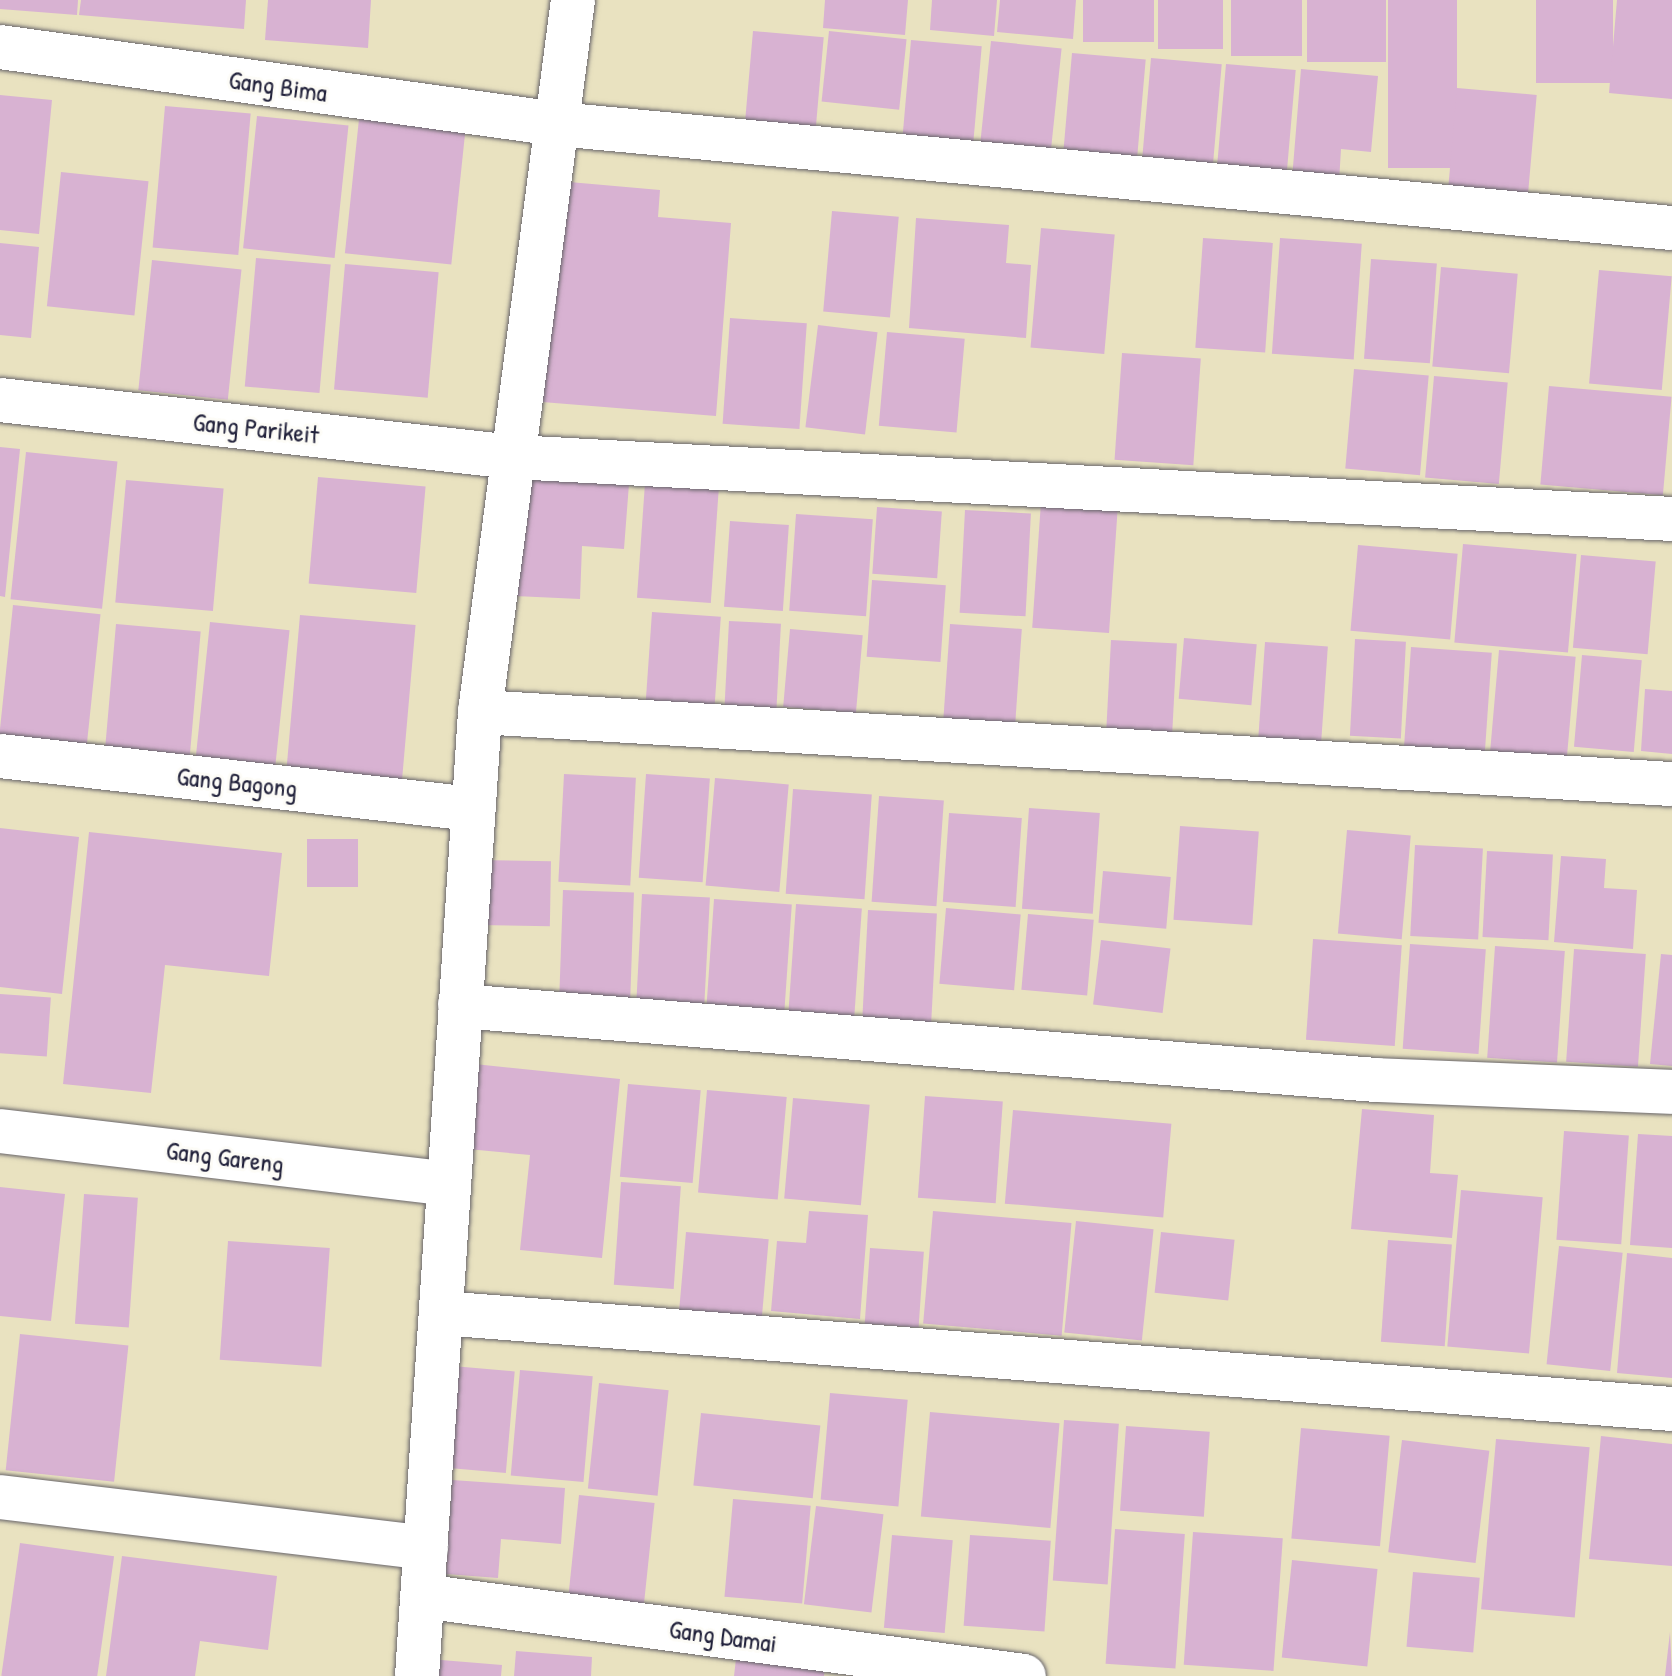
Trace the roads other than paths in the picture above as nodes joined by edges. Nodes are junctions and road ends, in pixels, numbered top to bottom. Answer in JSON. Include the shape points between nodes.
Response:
{"nodes":[{"id":1,"x":573,"y":0,"type":"edge"},
{"id":2,"x":0,"y":47,"type":"edge"},
{"id":3,"x":557,"y":124,"type":"junction"},
{"id":4,"x":1672,"y":228,"type":"edge"},
{"id":5,"x":0,"y":400,"type":"edge"},
{"id":6,"x":513,"y":457,"type":"junction"},
{"id":7,"x":1672,"y":519,"type":"edge"},
{"id":8,"x":480,"y":712,"type":"junction"},
{"id":9,"x":0,"y":756,"type":"edge"},
{"id":10,"x":1672,"y":784,"type":"edge"},
{"id":11,"x":473,"y":809,"type":"junction"},
{"id":12,"x":460,"y":1006,"type":"junction"},
{"id":13,"x":1672,"y":1092,"type":"edge"},
{"id":14,"x":0,"y":1131,"type":"edge"},
{"id":15,"x":449,"y":1184,"type":"junction"},
{"id":16,"x":441,"y":1313,"type":"junction"},
{"id":17,"x":1672,"y":1409,"type":"edge"},
{"id":18,"x":0,"y":1497,"type":"edge"},
{"id":19,"x":426,"y":1548,"type":"junction"},
{"id":20,"x":422,"y":1596,"type":"junction"},
{"id":21,"x":417,"y":1676,"type":"edge"},
{"id":22,"x":1024,"y":1676,"type":"edge"}],
"edges":[{"from":1,"to":3,"type":"street"},
{"from":2,"to":3,"type":"street","name":"Gang Bima"},
{"from":3,"to":4,"type":"street","name":"Gang Bima"},
{"from":3,"to":6,"type":"street"},
{"from":5,"to":6,"type":"street","name":"Gang Parikeit"},
{"from":6,"to":7,"type":"street","name":"Gang Parikeit"},
{"from":6,"to":8,"type":"street"},
{"from":8,"to":10,"type":"street"},
{"from":8,"to":11,"type":"street"},
{"from":9,"to":11,"type":"street","name":"Gang Bagong"},
{"from":11,"to":12,"type":"street"},
{"from":12,"to":13,"type":"street","via":[[1376,1080]]},
{"from":12,"to":15,"type":"street"},
{"from":14,"to":15,"type":"street","name":"Gang Gareng"},
{"from":15,"to":16,"type":"street"},
{"from":16,"to":17,"type":"street"},
{"from":16,"to":19,"type":"street"},
{"from":18,"to":19,"type":"street"},
{"from":19,"to":20,"type":"street"},
{"from":20,"to":21,"type":"street"},
{"from":20,"to":22,"type":"street","name":"Gang Damai"}]}
